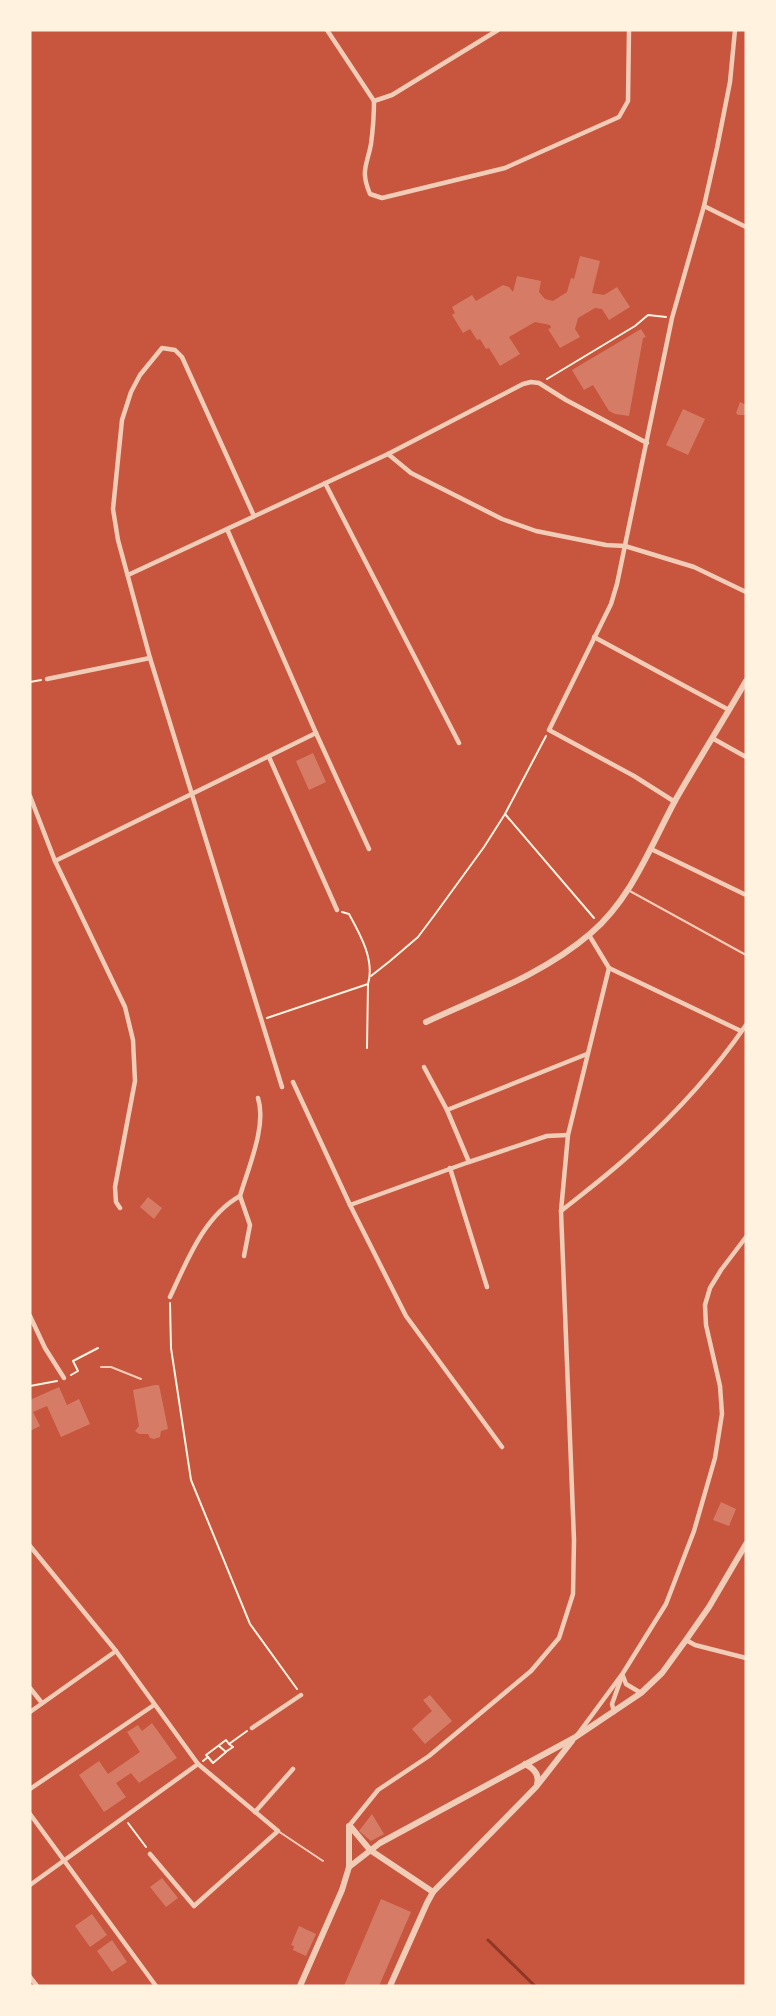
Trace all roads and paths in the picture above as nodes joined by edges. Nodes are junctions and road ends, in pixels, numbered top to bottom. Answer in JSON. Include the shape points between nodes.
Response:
{"nodes":[{"id":1,"x":327,"y":30,"type":"edge"},
{"id":2,"x":498,"y":30,"type":"edge"},
{"id":3,"x":629,"y":30,"type":"edge"},
{"id":4,"x":735,"y":30,"type":"edge"},
{"id":5,"x":374,"y":101,"type":"junction"},
{"id":6,"x":704,"y":206,"type":"junction"},
{"id":7,"x":746,"y":228,"type":"edge"},
{"id":8,"x":672,"y":318,"type":"junction"},
{"id":9,"x":539,"y":383,"type":"junction"},
{"id":10,"x":647,"y":443,"type":"junction"},
{"id":11,"x":388,"y":454,"type":"junction"},
{"id":12,"x":325,"y":483,"type":"junction"},
{"id":13,"x":254,"y":516,"type":"junction"},
{"id":14,"x":227,"y":529,"type":"junction"},
{"id":15,"x":625,"y":546,"type":"junction"},
{"id":16,"x":128,"y":575,"type":"junction"},
{"id":17,"x":746,"y":592,"type":"edge"},
{"id":18,"x":594,"y":637,"type":"junction"},
{"id":19,"x":150,"y":658,"type":"junction"},
{"id":20,"x":47,"y":679,"type":"joint"},
{"id":21,"x":746,"y":681,"type":"edge"},
{"id":22,"x":30,"y":682,"type":"edge"},
{"id":23,"x":729,"y":710,"type":"junction"},
{"id":24,"x":549,"y":730,"type":"junction"},
{"id":25,"x":316,"y":733,"type":"junction"},
{"id":26,"x":712,"y":738,"type":"junction"},
{"id":27,"x":459,"y":743,"type":"dead end"},
{"id":28,"x":269,"y":757,"type":"junction"},
{"id":29,"x":746,"y":757,"type":"edge"},
{"id":30,"x":191,"y":793,"type":"junction"},
{"id":31,"x":30,"y":796,"type":"edge"},
{"id":32,"x":675,"y":802,"type":"junction"},
{"id":33,"x":505,"y":814,"type":"junction"},
{"id":34,"x":369,"y":849,"type":"dead end"},
{"id":35,"x":651,"y":849,"type":"junction"},
{"id":36,"x":55,"y":861,"type":"junction"},
{"id":37,"x":628,"y":890,"type":"junction"},
{"id":38,"x":746,"y":895,"type":"edge"},
{"id":39,"x":337,"y":910,"type":"joint"},
{"id":40,"x":600,"y":925,"type":"junction"},
{"id":41,"x":589,"y":935,"type":"junction"},
{"id":42,"x":746,"y":955,"type":"edge"},
{"id":43,"x":609,"y":968,"type":"junction"},
{"id":44,"x":370,"y":976,"type":"junction"},
{"id":45,"x":368,"y":984,"type":"junction"},
{"id":46,"x":261,"y":1020,"type":"junction"},
{"id":47,"x":426,"y":1022,"type":"dead end"},
{"id":48,"x":746,"y":1024,"type":"edge"},
{"id":49,"x":741,"y":1031,"type":"junction"},
{"id":50,"x":367,"y":1048,"type":"dead end"},
{"id":51,"x":587,"y":1054,"type":"junction"},
{"id":52,"x":424,"y":1067,"type":"dead end"},
{"id":53,"x":293,"y":1082,"type":"dead end"},
{"id":54,"x":282,"y":1087,"type":"dead end"},
{"id":55,"x":258,"y":1098,"type":"dead end"},
{"id":56,"x":447,"y":1110,"type":"junction"},
{"id":57,"x":568,"y":1135,"type":"junction"},
{"id":58,"x":469,"y":1161,"type":"junction"},
{"id":59,"x":450,"y":1168,"type":"junction"},
{"id":60,"x":240,"y":1196,"type":"junction"},
{"id":61,"x":350,"y":1205,"type":"junction"},
{"id":62,"x":120,"y":1208,"type":"dead end"},
{"id":63,"x":561,"y":1211,"type":"junction"},
{"id":64,"x":746,"y":1237,"type":"edge"},
{"id":65,"x":244,"y":1256,"type":"dead end"},
{"id":66,"x":488,"y":1287,"type":"dead end"},
{"id":67,"x":170,"y":1297,"type":"joint"},
{"id":68,"x":30,"y":1316,"type":"edge"},
{"id":69,"x":101,"y":1367,"type":"dead end"},
{"id":70,"x":64,"y":1378,"type":"dead end"},
{"id":71,"x":141,"y":1379,"type":"dead end"},
{"id":72,"x":502,"y":1447,"type":"dead end"},
{"id":73,"x":746,"y":1544,"type":"edge"},
{"id":74,"x":30,"y":1546,"type":"edge"},
{"id":75,"x":686,"y":1640,"type":"junction"},
{"id":76,"x":116,"y":1651,"type":"junction"},
{"id":77,"x":746,"y":1658,"type":"edge"},
{"id":78,"x":622,"y":1673,"type":"junction"},
{"id":79,"x":30,"y":1688,"type":"edge"},
{"id":80,"x":640,"y":1693,"type":"junction"},
{"id":81,"x":301,"y":1695,"type":"joint"},
{"id":82,"x":42,"y":1703,"type":"junction"},
{"id":83,"x":153,"y":1705,"type":"junction"},
{"id":84,"x":30,"y":1712,"type":"edge"},
{"id":85,"x":614,"y":1712,"type":"junction"},
{"id":86,"x":252,"y":1728,"type":"joint"},
{"id":87,"x":574,"y":1738,"type":"junction"},
{"id":88,"x":230,"y":1744,"type":"junction"},
{"id":89,"x":219,"y":1745,"type":"junction"},
{"id":90,"x":226,"y":1752,"type":"junction"},
{"id":91,"x":208,"y":1757,"type":"junction"},
{"id":92,"x":198,"y":1764,"type":"junction"},
{"id":93,"x":525,"y":1764,"type":"junction"},
{"id":94,"x":293,"y":1769,"type":"dead end"},
{"id":95,"x":536,"y":1787,"type":"junction"},
{"id":96,"x":30,"y":1789,"type":"edge"},
{"id":97,"x":255,"y":1812,"type":"junction"},
{"id":98,"x":30,"y":1814,"type":"edge"},
{"id":99,"x":125,"y":1818,"type":"junction"},
{"id":100,"x":349,"y":1826,"type":"junction"},
{"id":101,"x":278,"y":1831,"type":"junction"},
{"id":102,"x":370,"y":1850,"type":"junction"},
{"id":103,"x":150,"y":1854,"type":"joint"},
{"id":104,"x":64,"y":1861,"type":"junction"},
{"id":105,"x":323,"y":1861,"type":"dead end"},
{"id":106,"x":349,"y":1867,"type":"junction"},
{"id":107,"x":30,"y":1884,"type":"edge"},
{"id":108,"x":433,"y":1892,"type":"junction"},
{"id":109,"x":30,"y":1977,"type":"edge"},
{"id":110,"x":154,"y":1984,"type":"edge"},
{"id":111,"x":37,"y":1986,"type":"edge"},
{"id":112,"x":147,"y":1986,"type":"edge"},
{"id":113,"x":300,"y":1986,"type":"edge"},
{"id":114,"x":390,"y":1986,"type":"edge"}],
"edges":[{"from":1,"to":5,"type":"street"},
{"from":2,"to":5,"type":"street","via":[[392,95]]},
{"from":3,"to":5,"type":"street","via":[[628,101],[619,117],[481,175],[382,198],[370,194],[364,167],[374,124]]},
{"from":4,"to":6,"type":"street","via":[[730,82]]},
{"from":6,"to":7,"type":"street"},
{"from":6,"to":8,"type":"street"},
{"from":8,"to":9,"type":"path","via":[[648,315]]},
{"from":8,"to":10,"type":"street"},
{"from":9,"to":10,"type":"street"},
{"from":9,"to":11,"type":"street","via":[[523,384]]},
{"from":10,"to":15,"type":"street"},
{"from":11,"to":12,"type":"street"},
{"from":11,"to":15,"type":"street","via":[[411,473],[502,519],[536,531]]},
{"from":12,"to":13,"type":"street"},
{"from":12,"to":27,"type":"street"},
{"from":13,"to":14,"type":"street"},
{"from":13,"to":16,"type":"street","via":[[182,357],[175,350],[162,348],[131,392],[122,420],[113,509]]},
{"from":14,"to":16,"type":"street"},
{"from":14,"to":25,"type":"street"},
{"from":15,"to":17,"type":"street","via":[[694,567]]},
{"from":15,"to":18,"type":"street","via":[[617,584]]},
{"from":16,"to":19,"type":"street"},
{"from":18,"to":23,"type":"street"},
{"from":18,"to":24,"type":"street"},
{"from":19,"to":20,"type":"street"},
{"from":19,"to":30,"type":"street"},
{"from":20,"to":22,"type":"path"},
{"from":21,"to":23,"type":"street"},
{"from":23,"to":26,"type":"street"},
{"from":24,"to":32,"type":"street"},
{"from":24,"to":33,"type":"path"},
{"from":25,"to":28,"type":"street"},
{"from":25,"to":34,"type":"street"},
{"from":26,"to":29,"type":"street"},
{"from":26,"to":32,"type":"street"},
{"from":28,"to":30,"type":"street"},
{"from":28,"to":39,"type":"street"},
{"from":30,"to":36,"type":"street"},
{"from":30,"to":46,"type":"street"},
{"from":31,"to":36,"type":"street"},
{"from":32,"to":35,"type":"street"},
{"from":33,"to":40,"type":"path"},
{"from":33,"to":44,"type":"path","via":[[418,937]]},
{"from":35,"to":37,"type":"street"},
{"from":35,"to":38,"type":"street"},
{"from":36,"to":62,"type":"street","via":[[125,1007],[133,1040],[135,1081],[115,1187]]},
{"from":37,"to":40,"type":"street"},
{"from":37,"to":42,"type":"lane"},
{"from":39,"to":44,"type":"path","via":[[349,915],[362,938]]},
{"from":40,"to":41,"type":"street"},
{"from":41,"to":43,"type":"street"},
{"from":41,"to":47,"type":"street","via":[[524,977]]},
{"from":43,"to":49,"type":"street"},
{"from":43,"to":51,"type":"street"},
{"from":44,"to":45,"type":"path"},
{"from":45,"to":46,"type":"path"},
{"from":45,"to":50,"type":"path"},
{"from":46,"to":54,"type":"street"},
{"from":48,"to":49,"type":"street"},
{"from":49,"to":63,"type":"street","via":[[698,1086],[637,1149]]},
{"from":51,"to":56,"type":"street"},
{"from":51,"to":57,"type":"street"},
{"from":52,"to":56,"type":"street"},
{"from":53,"to":61,"type":"street"},
{"from":55,"to":60,"type":"street","via":[[261,1124]]},
{"from":56,"to":58,"type":"street"},
{"from":57,"to":58,"type":"street","via":[[547,1136]]},
{"from":57,"to":63,"type":"street"},
{"from":58,"to":59,"type":"street"},
{"from":59,"to":61,"type":"street"},
{"from":59,"to":66,"type":"street"},
{"from":60,"to":65,"type":"street","via":[[249,1225]]},
{"from":60,"to":67,"type":"street","via":[[225,1204],[208,1225]]},
{"from":61,"to":72,"type":"street","via":[[406,1316]]},
{"from":63,"to":100,"type":"street","via":[[574,1539],[573,1594],[559,1638],[523,1678],[429,1756],[378,1790]]},
{"from":64,"to":78,"type":"street","via":[[710,1288],[705,1305],[722,1414],[715,1458],[694,1531],[666,1604]]},
{"from":67,"to":81,"type":"path","via":[[171,1348],[191,1480],[250,1624]]},
{"from":68,"to":70,"type":"street"},
{"from":69,"to":71,"type":"lane"},
{"from":73,"to":75,"type":"street"},
{"from":74,"to":76,"type":"street"},
{"from":75,"to":77,"type":"street","via":[[695,1646]]},
{"from":75,"to":80,"type":"street","via":[[662,1673]]},
{"from":76,"to":82,"type":"street"},
{"from":76,"to":83,"type":"street"},
{"from":78,"to":80,"type":"street","via":[[626,1684]]},
{"from":78,"to":85,"type":"street","via":[[612,1704]]},
{"from":78,"to":87,"type":"street"},
{"from":79,"to":82,"type":"street"},
{"from":80,"to":85,"type":"street"},
{"from":81,"to":86,"type":"street"},
{"from":82,"to":84,"type":"street"},
{"from":83,"to":92,"type":"street"},
{"from":83,"to":96,"type":"street"},
{"from":85,"to":87,"type":"street"},
{"from":86,"to":88,"type":"path"},
{"from":87,"to":93,"type":"street"},
{"from":87,"to":95,"type":"street"},
{"from":88,"to":89,"type":"path","via":[[226,1740]]},
{"from":88,"to":90,"type":"path","via":[[233,1747]]},
{"from":89,"to":90,"type":"path"},
{"from":89,"to":91,"type":"path"},
{"from":90,"to":91,"type":"path","via":[[213,1763]]},
{"from":91,"to":92,"type":"path"},
{"from":92,"to":97,"type":"street"},
{"from":92,"to":99,"type":"street"},
{"from":93,"to":95,"type":"street","via":[[537,1774]]},
{"from":93,"to":102,"type":"street"},
{"from":94,"to":97,"type":"street"},
{"from":95,"to":108,"type":"street"},
{"from":97,"to":101,"type":"street"},
{"from":98,"to":104,"type":"street"},
{"from":99,"to":103,"type":"path"},
{"from":99,"to":104,"type":"street"},
{"from":100,"to":102,"type":"street"},
{"from":100,"to":106,"type":"street"},
{"from":101,"to":103,"type":"street","via":[[194,1906]]},
{"from":101,"to":105,"type":"lane"},
{"from":102,"to":106,"type":"street"},
{"from":102,"to":108,"type":"street"},
{"from":104,"to":107,"type":"street"},
{"from":104,"to":110,"type":"street"},
{"from":106,"to":113,"type":"street"},
{"from":108,"to":114,"type":"street"},
{"from":109,"to":111,"type":"street"},
{"from":110,"to":112,"type":"street"}]}
